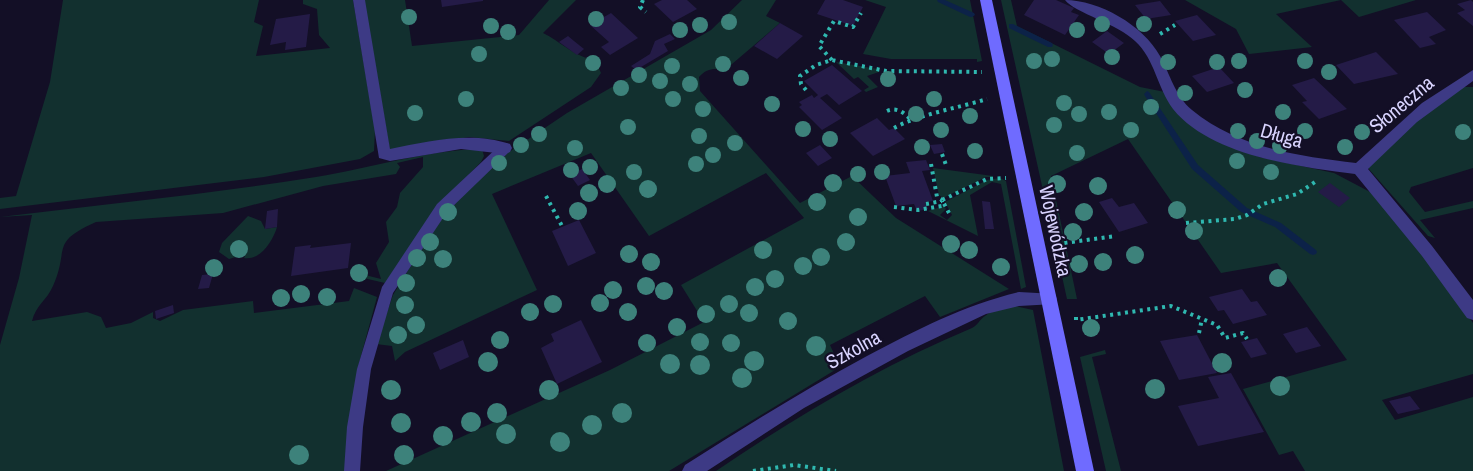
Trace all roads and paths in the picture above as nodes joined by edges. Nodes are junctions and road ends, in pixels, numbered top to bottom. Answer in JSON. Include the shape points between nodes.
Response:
{"nodes":[{"id":1,"x":359,"y":0,"type":"edge"},
{"id":2,"x":643,"y":0,"type":"edge"},
{"id":3,"x":986,"y":0,"type":"edge"},
{"id":4,"x":1071,"y":0,"type":"edge"},
{"id":5,"x":646,"y":12,"type":"dead end"},
{"id":6,"x":861,"y":13,"type":"dead end"},
{"id":7,"x":832,"y":60,"type":"junction"},
{"id":8,"x":979,"y":72,"type":"dead end"},
{"id":9,"x":1473,"y":75,"type":"edge"},
{"id":10,"x":806,"y":90,"type":"dead end"},
{"id":11,"x":984,"y":99,"type":"dead end"},
{"id":12,"x":887,"y":111,"type":"dead end"},
{"id":13,"x":911,"y":119,"type":"junction"},
{"id":14,"x":894,"y":128,"type":"dead end"},
{"id":15,"x":505,"y":148,"type":"joint"},
{"id":16,"x":942,"y":154,"type":"dead end"},
{"id":17,"x":931,"y":164,"type":"dead end"},
{"id":18,"x":945,"y":165,"type":"dead end"},
{"id":19,"x":1359,"y":169,"type":"junction"},
{"id":20,"x":1000,"y":178,"type":"dead end"},
{"id":21,"x":1317,"y":180,"type":"dead end"},
{"id":22,"x":546,"y":196,"type":"dead end"},
{"id":23,"x":942,"y":200,"type":"junction"},
{"id":24,"x":926,"y":204,"type":"dead end"},
{"id":25,"x":894,"y":207,"type":"dead end"},
{"id":26,"x":949,"y":213,"type":"dead end"},
{"id":27,"x":1186,"y":223,"type":"dead end"},
{"id":28,"x":562,"y":226,"type":"dead end"},
{"id":29,"x":1116,"y":236,"type":"dead end"},
{"id":30,"x":1065,"y":244,"type":"dead end"},
{"id":31,"x":1049,"y":299,"type":"junction"},
{"id":32,"x":1074,"y":313,"type":"dead end"},
{"id":33,"x":1473,"y":313,"type":"edge"},
{"id":34,"x":1202,"y":319,"type":"junction"},
{"id":35,"x":1199,"y":333,"type":"dead end"},
{"id":36,"x":1246,"y":339,"type":"dead end"},
{"id":37,"x":352,"y":471,"type":"edge"},
{"id":38,"x":691,"y":471,"type":"edge"},
{"id":39,"x":753,"y":471,"type":"edge"},
{"id":40,"x":836,"y":471,"type":"edge"},
{"id":41,"x":1085,"y":471,"type":"edge"}],
"edges":[{"from":1,"to":15,"type":"street","via":[[384,154],[456,143]]},
{"from":2,"to":5,"type":"path","via":[[640,7]]},
{"from":3,"to":31,"type":"main road","name":"Wojewódzka"},
{"from":4,"to":19,"type":"street","name":"Długa","via":[[1138,37],[1148,47],[1167,90],[1177,102],[1187,113],[1231,140],[1300,163]]},
{"from":6,"to":7,"type":"path","via":[[854,27],[834,21],[819,46]]},
{"from":7,"to":8,"type":"path","via":[[886,71]]},
{"from":7,"to":10,"type":"path","via":[[800,76]]},
{"from":9,"to":19,"type":"street","name":"Słoneczna","via":[[1439,94],[1409,118]]},
{"from":11,"to":13,"type":"path"},
{"from":12,"to":13,"type":"path","via":[[904,112]]},
{"from":13,"to":14,"type":"path"},
{"from":15,"to":37,"type":"lane","via":[[442,208],[387,291],[364,369]]},
{"from":16,"to":18,"type":"path"},
{"from":17,"to":23,"type":"path","via":[[937,197]]},
{"from":19,"to":33,"type":"street"},
{"from":20,"to":23,"type":"path","via":[[987,179]]},
{"from":21,"to":27,"type":"path","via":[[1297,194],[1263,204],[1235,219]]},
{"from":22,"to":28,"type":"path"},
{"from":23,"to":24,"type":"path"},
{"from":23,"to":25,"type":"path","via":[[942,206],[928,210]]},
{"from":23,"to":26,"type":"path"},
{"from":29,"to":30,"type":"path"},
{"from":31,"to":38,"type":"street","name":"Szkolna","via":[[1019,299],[983,308],[902,346],[779,414]]},
{"from":31,"to":41,"type":"main road","name":"Wojewódzka"},
{"from":32,"to":34,"type":"path","via":[[1076,320],[1170,306]]},
{"from":34,"to":35,"type":"path"},
{"from":34,"to":36,"type":"path","via":[[1216,325],[1225,338],[1243,333]]},
{"from":39,"to":40,"type":"path","via":[[801,465]]}]}
